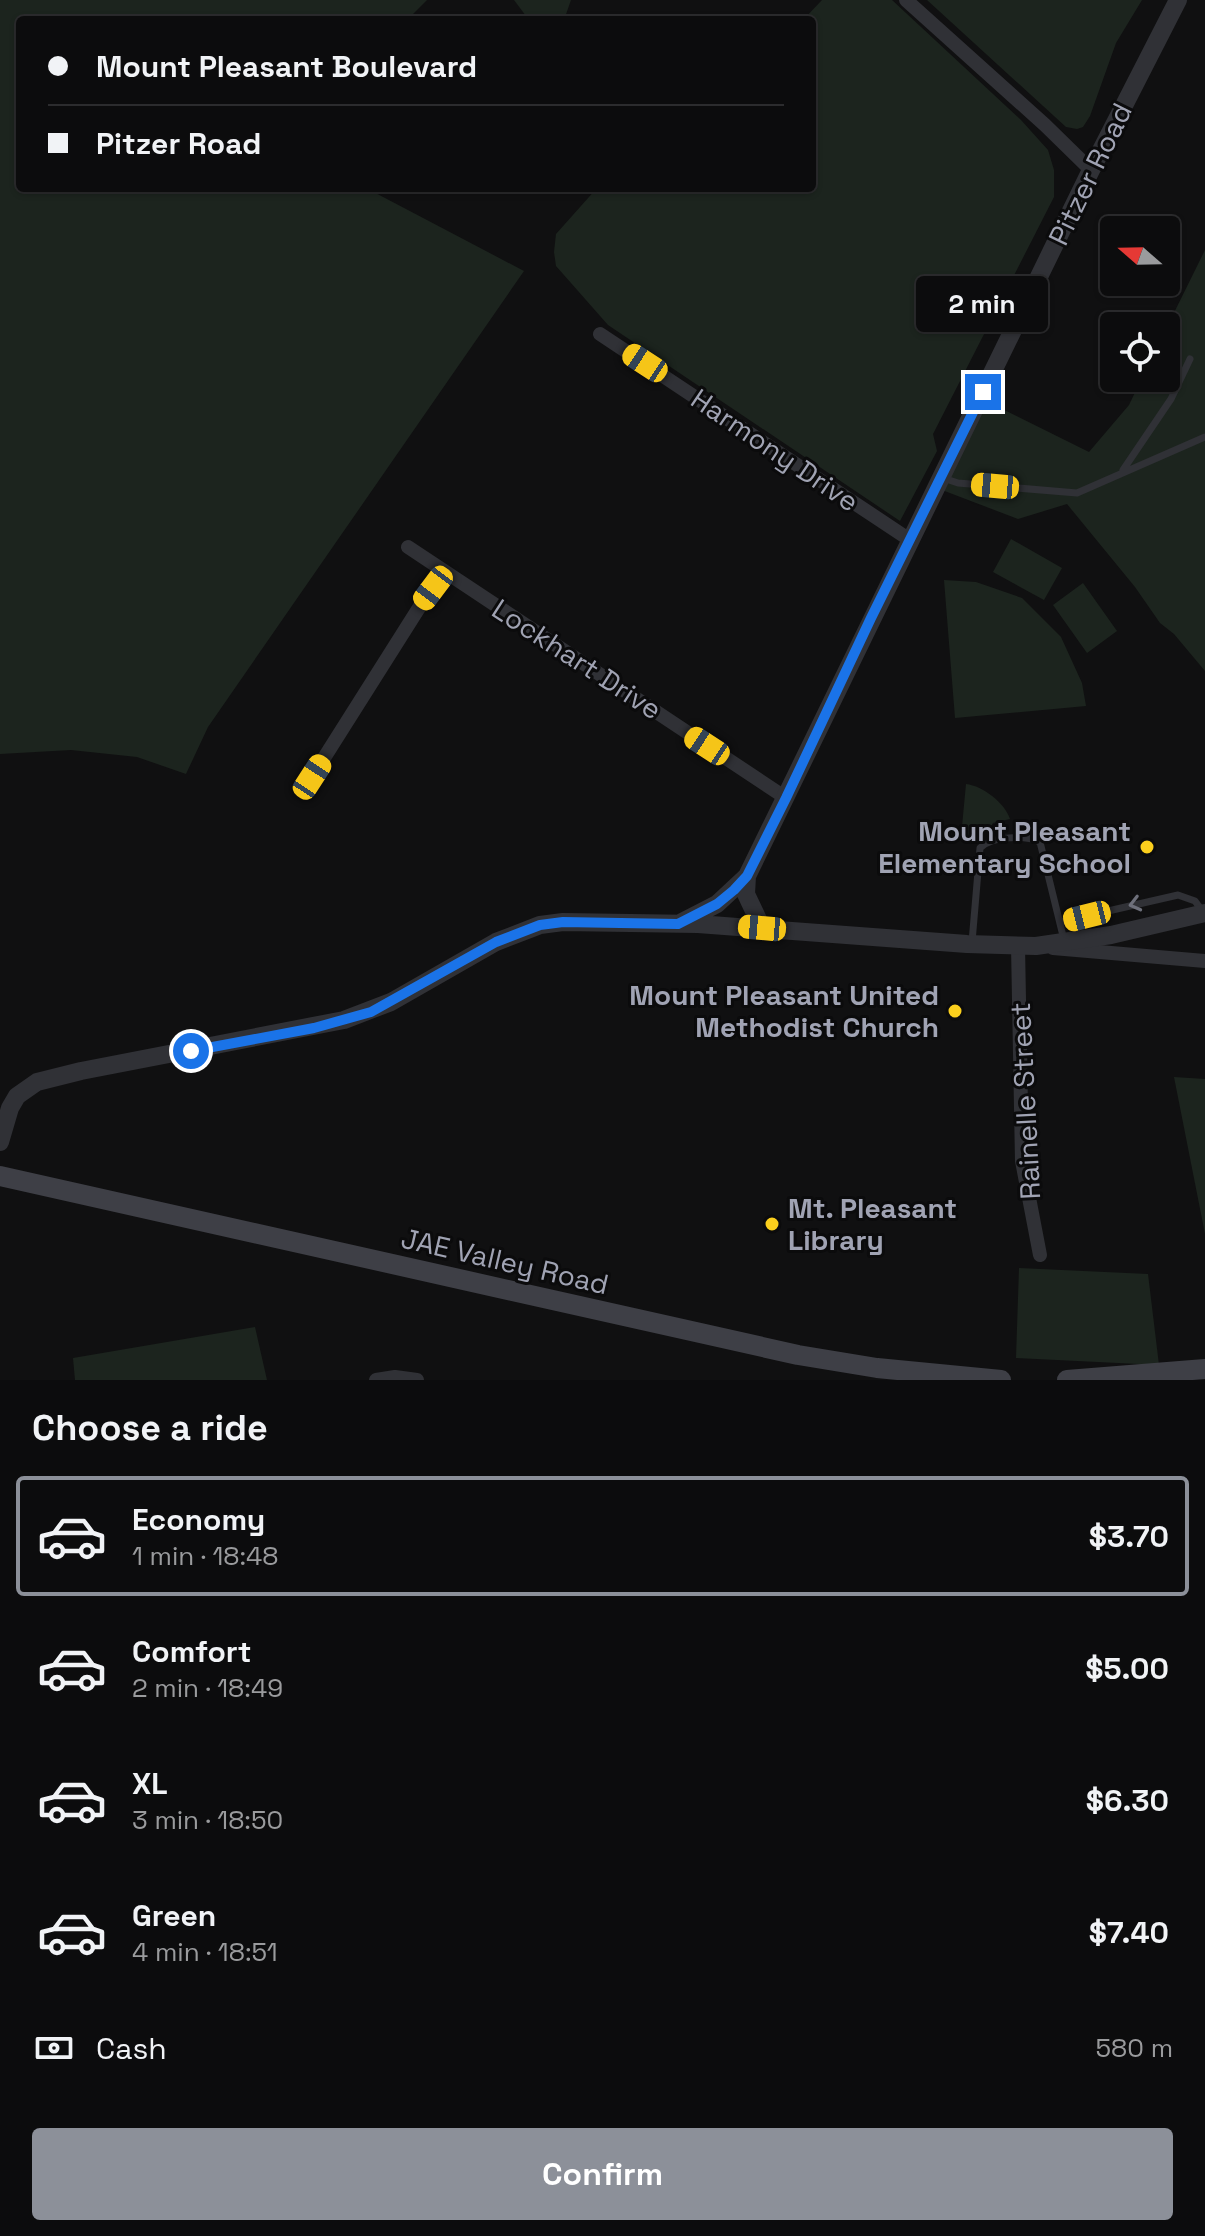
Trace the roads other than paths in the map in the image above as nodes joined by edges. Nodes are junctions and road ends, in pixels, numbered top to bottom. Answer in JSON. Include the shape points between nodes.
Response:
{"nodes":[{"id":1,"x":906,"y":0,"type":"edge"},
{"id":2,"x":1178,"y":0,"type":"edge"},
{"id":3,"x":1091,"y":170,"type":"junction"},
{"id":4,"x":600,"y":334,"type":"dead end"},
{"id":5,"x":1190,"y":359,"type":"dead end"},
{"id":6,"x":1205,"y":437,"type":"edge"},
{"id":7,"x":1122,"y":472,"type":"junction"},
{"id":8,"x":941,"y":477,"type":"junction"},
{"id":9,"x":910,"y":540,"type":"junction"},
{"id":10,"x":408,"y":547,"type":"dead end"},
{"id":11,"x":445,"y":572,"type":"junction"},
{"id":12,"x":312,"y":777,"type":"dead end"},
{"id":13,"x":786,"y":798,"type":"junction"},
{"id":14,"x":747,"y":876,"type":"junction"},
{"id":15,"x":1205,"y":913,"type":"edge"},
{"id":16,"x":1060,"y":922,"type":"junction"},
{"id":17,"x":678,"y":924,"type":"junction"},
{"id":18,"x":762,"y":928,"type":"junction"},
{"id":19,"x":1065,"y":943,"type":"junction"},
{"id":20,"x":971,"y":945,"type":"junction"},
{"id":21,"x":1027,"y":946,"type":"junction"},
{"id":22,"x":1205,"y":961,"type":"edge"},
{"id":23,"x":0,"y":1142,"type":"edge"},
{"id":24,"x":0,"y":1176,"type":"edge"},
{"id":25,"x":1040,"y":1255,"type":"dead end"},
{"id":26,"x":1205,"y":1369,"type":"edge"},
{"id":27,"x":911,"y":1376,"type":"edge"},
{"id":28,"x":376,"y":1380,"type":"edge"},
{"id":29,"x":417,"y":1380,"type":"edge"},
{"id":30,"x":1001,"y":1380,"type":"edge"},
{"id":31,"x":1067,"y":1380,"type":"edge"}],
"edges":[{"from":1,"to":3,"type":"street"},
{"from":2,"to":3,"type":"street","name":"Pitzer Road"},
{"from":3,"to":8,"type":"street","name":"Pitzer Road"},
{"from":4,"to":9,"type":"street","name":"Harmony Drive"},
{"from":5,"to":7,"type":"lane","via":[[1171,399]]},
{"from":6,"to":7,"type":"lane"},
{"from":7,"to":8,"type":"lane","via":[[1077,493]]},
{"from":8,"to":9,"type":"street","name":"Pitzer Road"},
{"from":9,"to":13,"type":"street","name":"Pitzer Road"},
{"from":10,"to":11,"type":"street","name":"Lockhart Drive"},
{"from":11,"to":12,"type":"street"},
{"from":11,"to":13,"type":"street","name":"Lockhart Drive"},
{"from":13,"to":14,"type":"street","name":"Pitzer Road"},
{"from":14,"to":17,"type":"street","name":"Pitzer Road","via":[[717,904]]},
{"from":14,"to":18,"type":"street","via":[[746,894]]},
{"from":15,"to":16,"type":"lane","one_way":true,"via":[[1195,901],[1178,895]]},
{"from":15,"to":19,"type":"street"},
{"from":16,"to":19,"type":"lane"},
{"from":16,"to":20,"type":"lane","via":[[1040,842],[986,842],[978,854]]},
{"from":17,"to":18,"type":"street"},
{"from":17,"to":23,"type":"street","via":[[540,925],[496,942],[391,1002],[344,1020],[50,1078],[17,1096]]},
{"from":18,"to":20,"type":"street"},
{"from":19,"to":21,"type":"street"},
{"from":20,"to":21,"type":"street"},
{"from":21,"to":22,"type":"street"},
{"from":21,"to":25,"type":"street","name":"Rainelle Street","via":[[1022,1161]]},
{"from":24,"to":27,"type":"main road","name":"JAE Valley Road"},
{"from":26,"to":31,"type":"main road"},
{"from":27,"to":30,"type":"main road","name":"JAE Valley Road"},
{"from":28,"to":29,"type":"street"}]}
